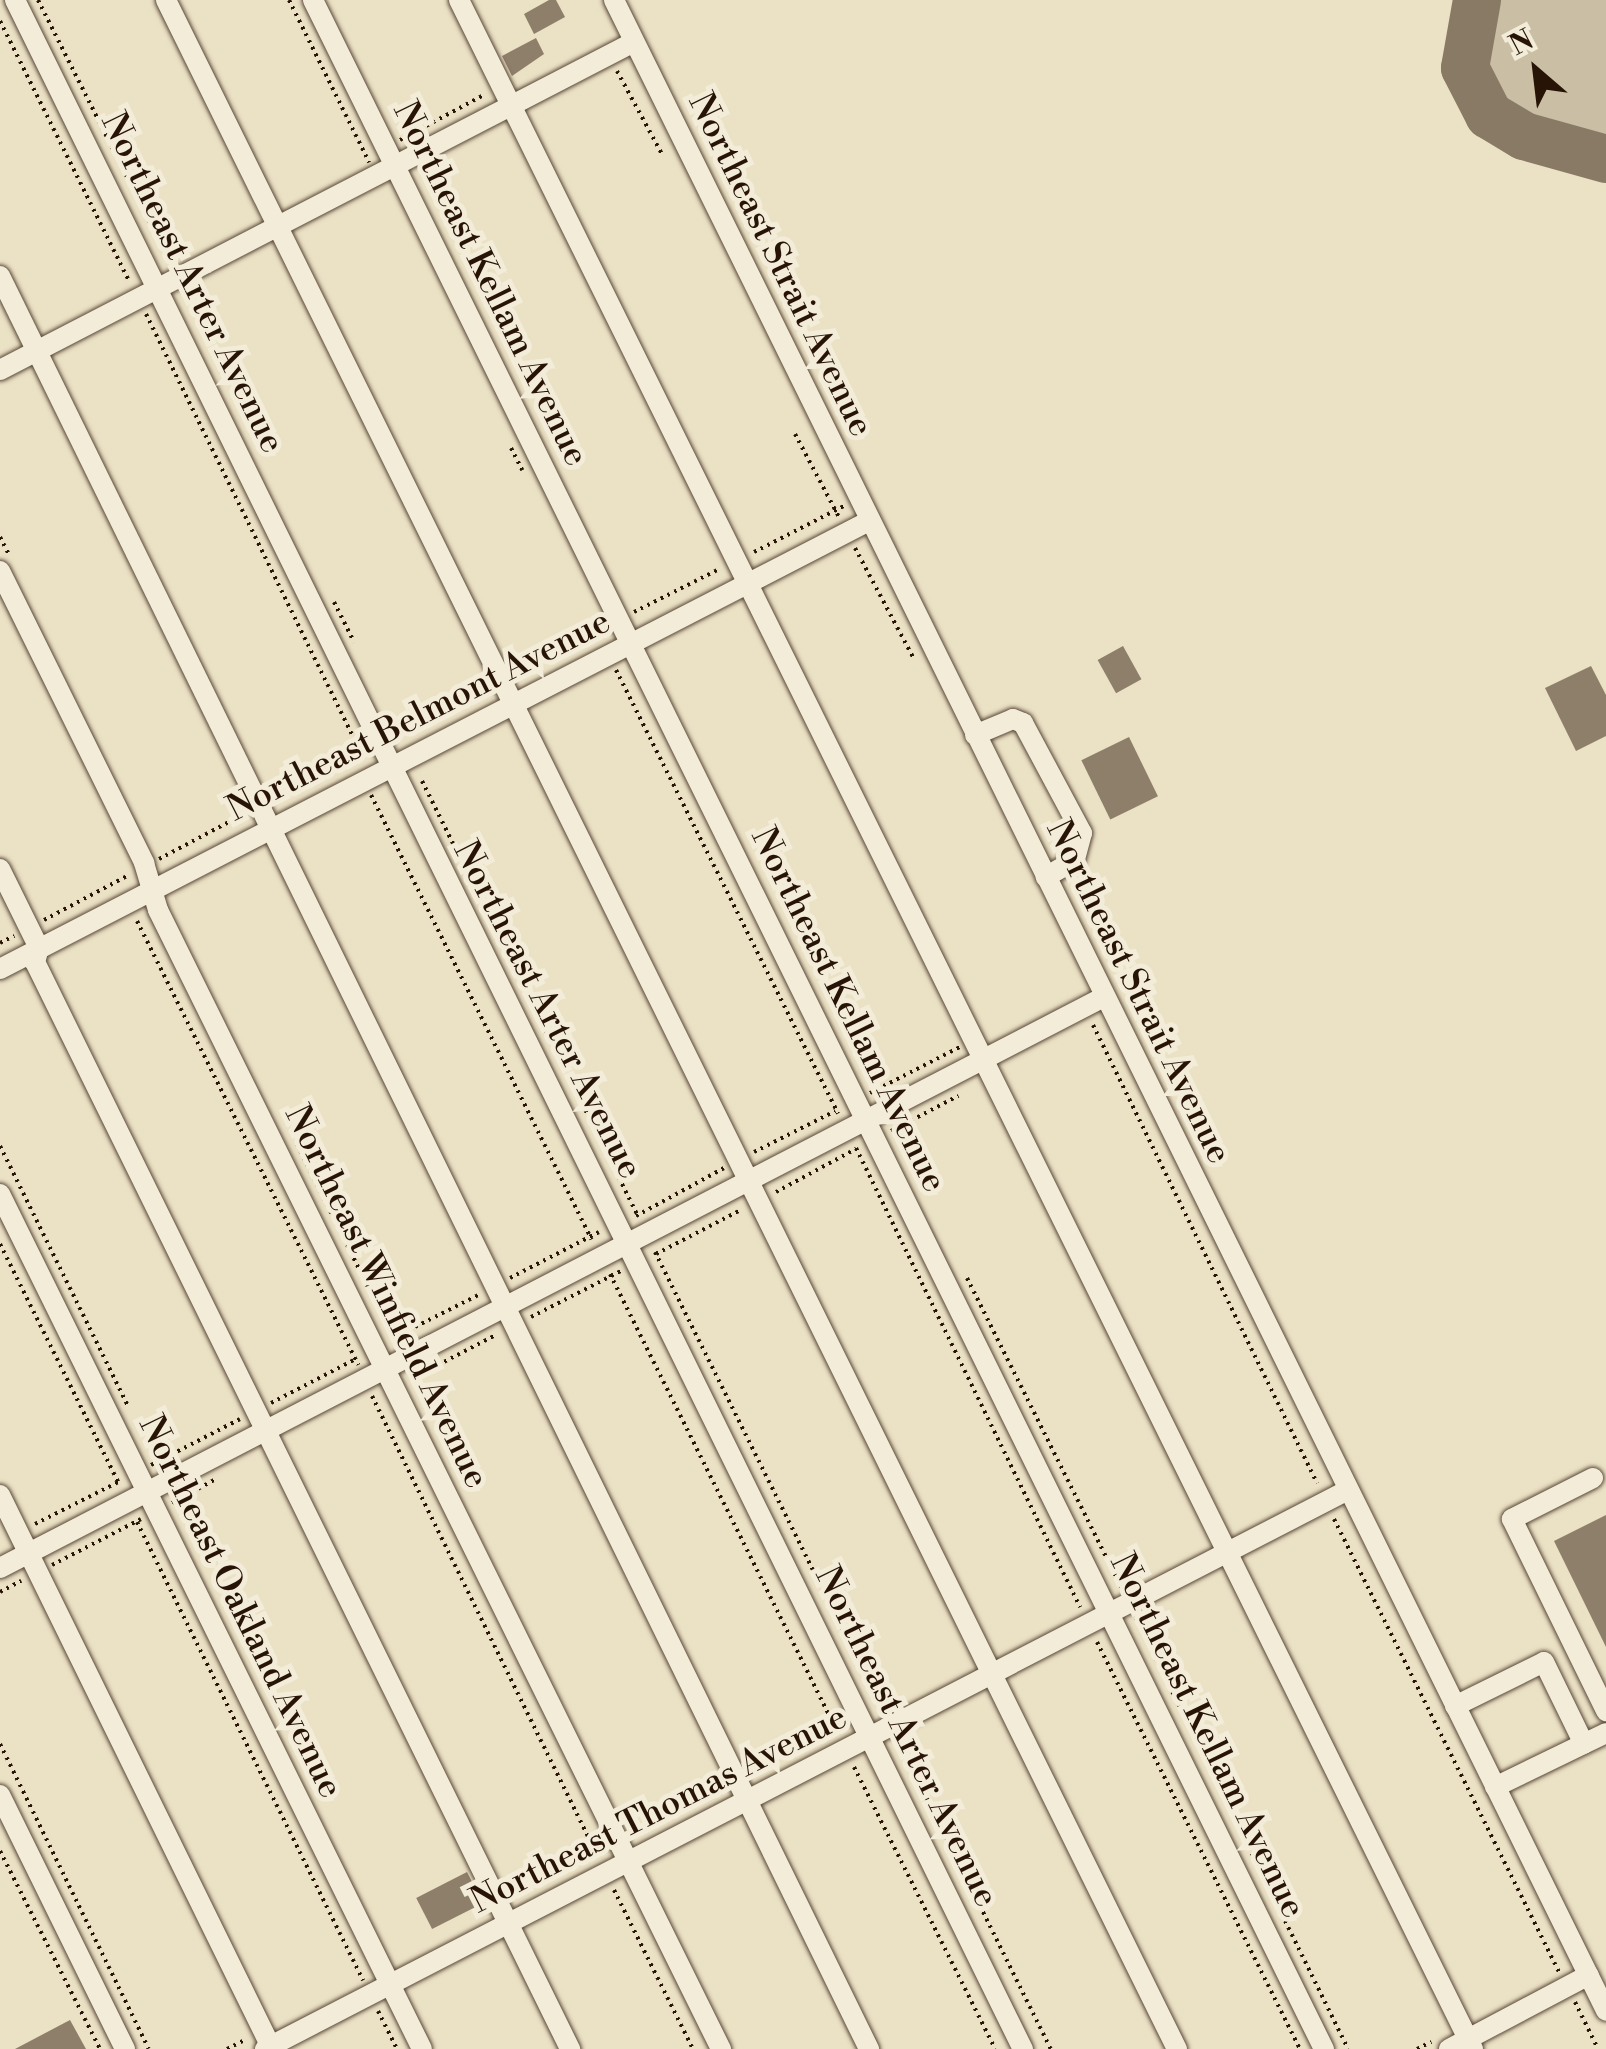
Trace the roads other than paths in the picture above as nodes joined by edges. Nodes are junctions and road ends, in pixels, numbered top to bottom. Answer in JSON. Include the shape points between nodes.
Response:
{"nodes":[{"id":1,"x":15,"y":0,"type":"edge"},
{"id":2,"x":166,"y":0,"type":"edge"},
{"id":3,"x":313,"y":0,"type":"edge"},
{"id":4,"x":458,"y":0,"type":"edge"},
{"id":5,"x":614,"y":0,"type":"edge"},
{"id":6,"x":634,"y":42,"type":"junction"},
{"id":7,"x":512,"y":106,"type":"junction"},
{"id":8,"x":396,"y":166,"type":"junction"},
{"id":9,"x":280,"y":226,"type":"junction"},
{"id":10,"x":0,"y":276,"type":"edge"},
{"id":11,"x":159,"y":289,"type":"junction"},
{"id":12,"x":37,"y":351,"type":"junction"},
{"id":13,"x":0,"y":370,"type":"edge"},
{"id":14,"x":868,"y":520,"type":"junction"},
{"id":15,"x":9,"y":572,"type":"edge"},
{"id":16,"x":747,"y":584,"type":"junction"},
{"id":17,"x":631,"y":643,"type":"junction"},
{"id":18,"x":513,"y":704,"type":"junction"},
{"id":19,"x":974,"y":735,"type":"junction"},
{"id":20,"x":401,"y":762,"type":"junction"},
{"id":21,"x":275,"y":827,"type":"junction"},
{"id":22,"x":0,"y":869,"type":"edge"},
{"id":23,"x":1045,"y":877,"type":"junction"},
{"id":24,"x":162,"y":885,"type":"junction"},
{"id":25,"x":39,"y":948,"type":"junction"},
{"id":26,"x":0,"y":969,"type":"edge"},
{"id":27,"x":1094,"y":1009,"type":"junction"},
{"id":28,"x":984,"y":1059,"type":"junction"},
{"id":29,"x":870,"y":1130,"type":"junction"},
{"id":30,"x":747,"y":1181,"type":"junction"},
{"id":31,"x":0,"y":1194,"type":"edge"},
{"id":32,"x":637,"y":1238,"type":"junction"},
{"id":33,"x":507,"y":1318,"type":"junction"},
{"id":34,"x":399,"y":1374,"type":"junction"},
{"id":35,"x":266,"y":1430,"type":"junction"},
{"id":36,"x":1592,"y":1478,"type":"dead end"},
{"id":37,"x":1348,"y":1490,"type":"junction"},
{"id":38,"x":0,"y":1495,"type":"edge"},
{"id":39,"x":152,"y":1502,"type":"junction"},
{"id":40,"x":29,"y":1553,"type":"junction"},
{"id":41,"x":1228,"y":1553,"type":"junction"},
{"id":42,"x":0,"y":1568,"type":"edge"},
{"id":43,"x":1120,"y":1609,"type":"junction"},
{"id":44,"x":992,"y":1674,"type":"junction"},
{"id":45,"x":1455,"y":1706,"type":"junction"},
{"id":46,"x":1606,"y":1712,"type":"edge"},
{"id":47,"x":1606,"y":1733,"type":"edge"},
{"id":48,"x":870,"y":1738,"type":"junction"},
{"id":49,"x":1584,"y":1744,"type":"junction"},
{"id":50,"x":1495,"y":1787,"type":"junction"},
{"id":51,"x":0,"y":1794,"type":"edge"},
{"id":52,"x":747,"y":1802,"type":"junction"},
{"id":53,"x":628,"y":1862,"type":"junction"},
{"id":54,"x":508,"y":1924,"type":"junction"},
{"id":55,"x":1588,"y":1976,"type":"junction"},
{"id":56,"x":390,"y":1984,"type":"junction"},
{"id":57,"x":1606,"y":2010,"type":"edge"},
{"id":58,"x":1463,"y":2046,"type":"edge"},
{"id":59,"x":269,"y":2048,"type":"edge"},
{"id":60,"x":125,"y":2049,"type":"edge"},
{"id":61,"x":422,"y":2049,"type":"edge"},
{"id":62,"x":570,"y":2049,"type":"edge"},
{"id":63,"x":721,"y":2049,"type":"edge"},
{"id":64,"x":870,"y":2049,"type":"edge"},
{"id":65,"x":1024,"y":2049,"type":"edge"},
{"id":66,"x":1177,"y":2049,"type":"edge"},
{"id":67,"x":1324,"y":2049,"type":"edge"}],
"edges":[{"from":1,"to":11,"type":"street","name":"Northeast Arter Avenue"},
{"from":2,"to":9,"type":"street"},
{"from":3,"to":8,"type":"street","name":"Northeast Kellam Avenue"},
{"from":4,"to":7,"type":"street"},
{"from":5,"to":6,"type":"street","name":"Northeast Strait Avenue"},
{"from":6,"to":7,"type":"street"},
{"from":6,"to":14,"type":"street","name":"Northeast Strait Avenue"},
{"from":7,"to":8,"type":"street"},
{"from":7,"to":16,"type":"street"},
{"from":8,"to":9,"type":"street"},
{"from":8,"to":17,"type":"street","name":"Northeast Kellam Avenue"},
{"from":9,"to":11,"type":"street"},
{"from":9,"to":18,"type":"street"},
{"from":10,"to":12,"type":"street"},
{"from":11,"to":12,"type":"street"},
{"from":11,"to":20,"type":"street","name":"Northeast Arter Avenue"},
{"from":12,"to":13,"type":"street"},
{"from":12,"to":21,"type":"street"},
{"from":14,"to":16,"type":"street","name":"Northeast Belmont Avenue"},
{"from":14,"to":19,"type":"street","name":"Northeast Strait Avenue"},
{"from":15,"to":24,"type":"street","name":"Northeast Winfield Avenue"},
{"from":16,"to":17,"type":"street","name":"Northeast Belmont Avenue"},
{"from":16,"to":28,"type":"street"},
{"from":17,"to":18,"type":"street","name":"Northeast Belmont Avenue"},
{"from":17,"to":29,"type":"street","name":"Northeast Kellam Avenue"},
{"from":18,"to":20,"type":"street","name":"Northeast Belmont Avenue"},
{"from":18,"to":30,"type":"street"},
{"from":19,"to":23,"type":"street","name":"Northeast Strait Avenue"},
{"from":19,"to":23,"type":"street","via":[[1013,719],[1022,722],[1082,833],[1074,860]]},
{"from":20,"to":21,"type":"street","name":"Northeast Belmont Avenue"},
{"from":20,"to":32,"type":"street","name":"Northeast Arter Avenue"},
{"from":21,"to":24,"type":"street","name":"Northeast Belmont Avenue"},
{"from":21,"to":33,"type":"street","via":[[274,837]]},
{"from":22,"to":25,"type":"street"},
{"from":23,"to":27,"type":"street","name":"Northeast Strait Avenue"},
{"from":24,"to":25,"type":"street","name":"Northeast Belmont Avenue"},
{"from":24,"to":34,"type":"street","name":"Northeast Winfield Avenue"},
{"from":25,"to":26,"type":"street","name":"Northeast Belmont Avenue"},
{"from":25,"to":35,"type":"street","via":[[34,962]]},
{"from":27,"to":28,"type":"street"},
{"from":27,"to":37,"type":"street","name":"Northeast Strait Avenue"},
{"from":28,"to":29,"type":"street"},
{"from":28,"to":41,"type":"street"},
{"from":29,"to":30,"type":"street"},
{"from":29,"to":43,"type":"street","name":"Northeast Kellam Avenue"},
{"from":30,"to":32,"type":"street"},
{"from":30,"to":44,"type":"street"},
{"from":31,"to":39,"type":"street","name":"Northeast Oakland Avenue"},
{"from":32,"to":33,"type":"street","via":[[605,1267]]},
{"from":32,"to":48,"type":"street","name":"Northeast Arter Avenue"},
{"from":33,"to":34,"type":"street"},
{"from":33,"to":52,"type":"street"},
{"from":34,"to":35,"type":"street"},
{"from":34,"to":53,"type":"street","name":"Northeast Winfield Avenue"},
{"from":35,"to":39,"type":"street"},
{"from":35,"to":54,"type":"street"},
{"from":36,"to":46,"type":"street","via":[[1512,1518]]},
{"from":37,"to":41,"type":"street","name":"Northeast Thomas Avenue"},
{"from":37,"to":45,"type":"street","name":"Northeast Strait Avenue"},
{"from":38,"to":40,"type":"street"},
{"from":39,"to":40,"type":"street"},
{"from":39,"to":56,"type":"street","name":"Northeast Oakland Avenue"},
{"from":40,"to":42,"type":"street"},
{"from":40,"to":59,"type":"street"},
{"from":41,"to":43,"type":"street","name":"Northeast Thomas Avenue"},
{"from":41,"to":58,"type":"street"},
{"from":43,"to":44,"type":"street","name":"Northeast Thomas Avenue"},
{"from":43,"to":67,"type":"street","name":"Northeast Kellam Avenue"},
{"from":44,"to":48,"type":"street","name":"Northeast Thomas Avenue"},
{"from":44,"to":66,"type":"street"},
{"from":45,"to":49,"type":"street","via":[[1544,1662]]},
{"from":45,"to":50,"type":"street","name":"Northeast Strait Avenue"},
{"from":47,"to":49,"type":"street"},
{"from":48,"to":52,"type":"street","name":"Northeast Thomas Avenue"},
{"from":48,"to":65,"type":"street","name":"Northeast Arter Avenue"},
{"from":49,"to":50,"type":"street"},
{"from":50,"to":55,"type":"street","name":"Northeast Strait Avenue"},
{"from":51,"to":60,"type":"street"},
{"from":52,"to":53,"type":"street","name":"Northeast Thomas Avenue"},
{"from":52,"to":64,"type":"street"},
{"from":53,"to":54,"type":"street","name":"Northeast Thomas Avenue"},
{"from":53,"to":63,"type":"street","name":"Northeast Winfield Avenue"},
{"from":54,"to":56,"type":"street","name":"Northeast Thomas Avenue"},
{"from":54,"to":62,"type":"street"},
{"from":55,"to":57,"type":"street","name":"Northeast Strait Avenue"},
{"from":55,"to":58,"type":"street"},
{"from":56,"to":59,"type":"street","name":"Northeast Thomas Avenue"},
{"from":56,"to":61,"type":"street","name":"Northeast Oakland Avenue"}]}
